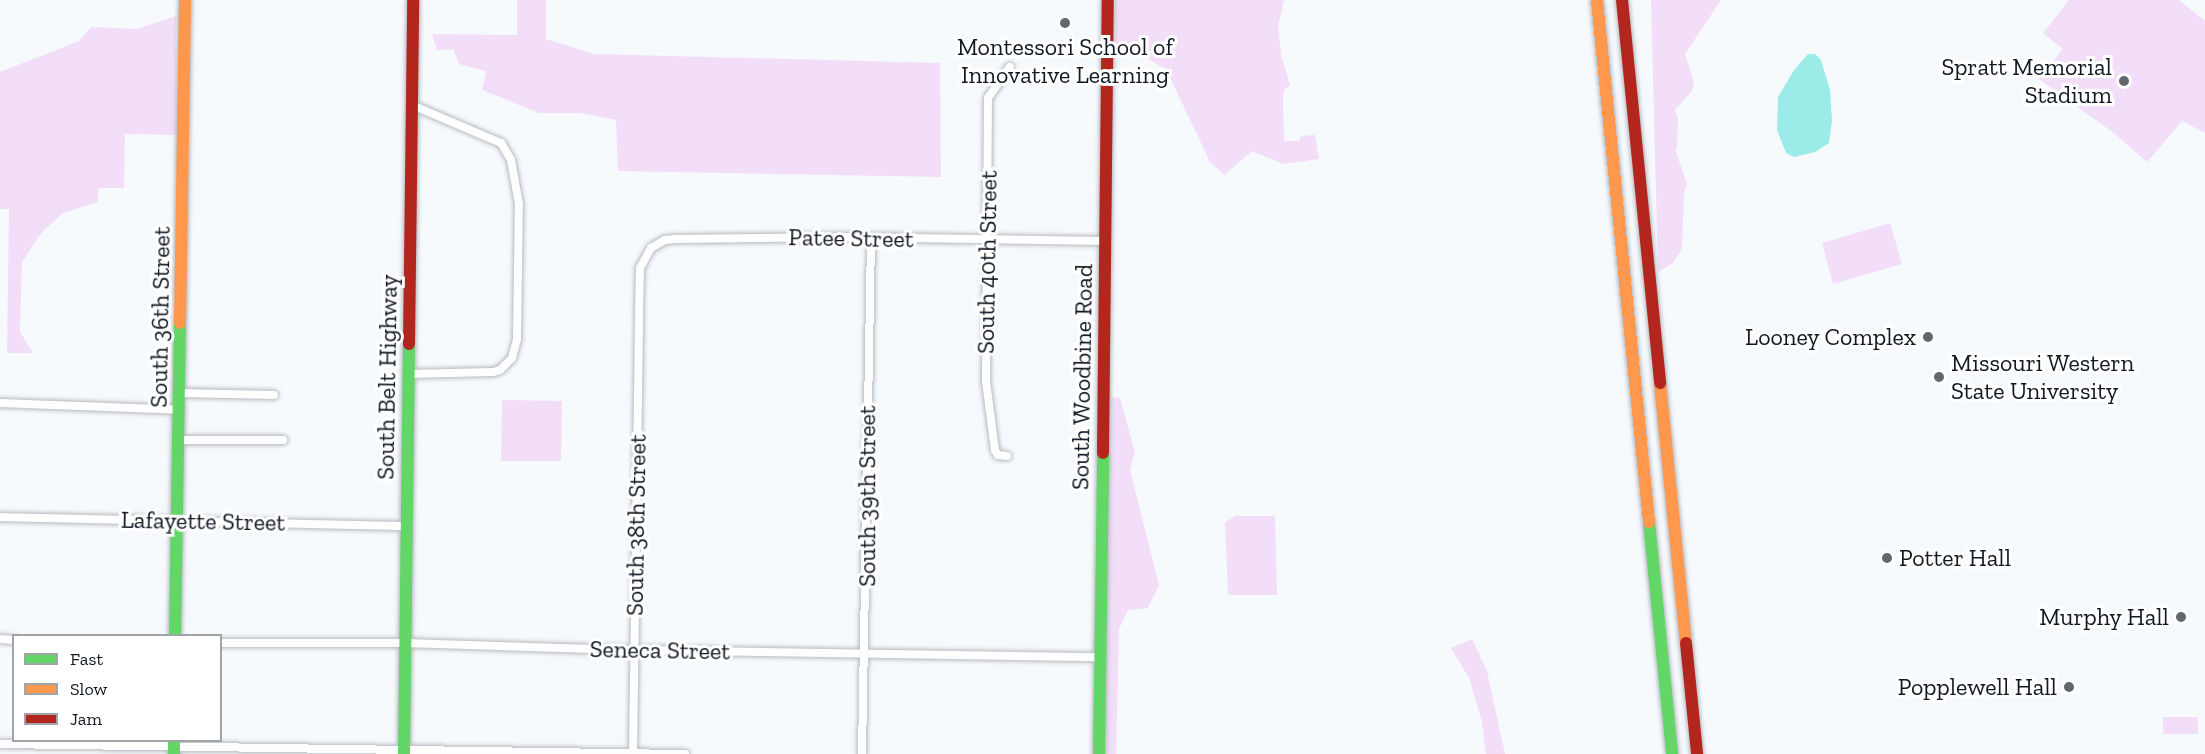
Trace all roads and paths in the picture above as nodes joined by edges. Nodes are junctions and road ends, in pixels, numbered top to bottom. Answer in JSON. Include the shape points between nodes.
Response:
{"nodes":[{"id":1,"x":185,"y":0,"type":"edge"},
{"id":2,"x":411,"y":0,"type":"edge"},
{"id":3,"x":1108,"y":0,"type":"edge"},
{"id":4,"x":1597,"y":0,"type":"edge"},
{"id":5,"x":1622,"y":0,"type":"edge"},
{"id":6,"x":1010,"y":67,"type":"dead end"},
{"id":7,"x":411,"y":105,"type":"junction"},
{"id":8,"x":871,"y":238,"type":"junction"},
{"id":9,"x":987,"y":241,"type":"junction"},
{"id":10,"x":1106,"y":241,"type":"junction"},
{"id":11,"x":640,"y":297,"type":"joint"},
{"id":12,"x":408,"y":374,"type":"junction"},
{"id":13,"x":179,"y":393,"type":"junction"},
{"id":14,"x":274,"y":394,"type":"dead end"},
{"id":15,"x":0,"y":403,"type":"edge"},
{"id":16,"x":179,"y":410,"type":"junction"},
{"id":17,"x":178,"y":440,"type":"junction"},
{"id":18,"x":283,"y":440,"type":"dead end"},
{"id":19,"x":1007,"y":456,"type":"dead end"},
{"id":20,"x":0,"y":517,"type":"edge"},
{"id":21,"x":177,"y":521,"type":"junction"},
{"id":22,"x":406,"y":525,"type":"junction"},
{"id":23,"x":175,"y":634,"type":"edge"},
{"id":24,"x":222,"y":643,"type":"edge"},
{"id":25,"x":405,"y":643,"type":"junction"},
{"id":26,"x":634,"y":650,"type":"junction"},
{"id":27,"x":865,"y":655,"type":"junction"},
{"id":28,"x":1100,"y":657,"type":"junction"},
{"id":29,"x":0,"y":744,"type":"edge"},
{"id":30,"x":174,"y":747,"type":"edge"},
{"id":31,"x":404,"y":753,"type":"edge"},
{"id":32,"x":633,"y":754,"type":"edge"},
{"id":33,"x":684,"y":754,"type":"edge"},
{"id":34,"x":862,"y":754,"type":"edge"},
{"id":35,"x":1100,"y":754,"type":"edge"},
{"id":36,"x":1672,"y":754,"type":"edge"},
{"id":37,"x":1697,"y":754,"type":"edge"}],
"edges":[{"from":1,"to":13,"type":"main road","name":"South 36th Street"},
{"from":2,"to":7,"type":"main road","name":"South Belt Highway"},
{"from":3,"to":10,"type":"main road","name":"South Woodbine Road"},
{"from":4,"to":36,"type":"main road"},
{"from":5,"to":37,"type":"main road"},
{"from":6,"to":9,"type":"street","name":"South 40th Street","via":[[988,98]]},
{"from":7,"to":12,"type":"main road","name":"South Belt Highway"},
{"from":7,"to":12,"type":"street","via":[[501,143],[512,160],[519,204],[518,339],[512,358],[500,370]]},
{"from":8,"to":9,"type":"street","name":"Patee Street"},
{"from":8,"to":11,"type":"street","name":"Patee Street","via":[[664,240],[651,248],[641,264]]},
{"from":8,"to":27,"type":"street","name":"South 39th Street"},
{"from":9,"to":10,"type":"street","name":"Patee Street"},
{"from":9,"to":19,"type":"street","name":"South 40th Street","via":[[986,382],[995,450]]},
{"from":10,"to":28,"type":"main road","name":"South Woodbine Road"},
{"from":11,"to":26,"type":"street","name":"South 38th Street"},
{"from":12,"to":22,"type":"main road","name":"South Belt Highway"},
{"from":13,"to":14,"type":"street"},
{"from":13,"to":16,"type":"main road","name":"South 36th Street"},
{"from":15,"to":16,"type":"street"},
{"from":16,"to":17,"type":"main road","name":"South 36th Street"},
{"from":17,"to":18,"type":"street"},
{"from":17,"to":21,"type":"main road","name":"South 36th Street"},
{"from":20,"to":21,"type":"street","name":"Lafayette Street"},
{"from":21,"to":22,"type":"street","name":"Lafayette Street"},
{"from":21,"to":23,"type":"main road","name":"South 36th Street"},
{"from":22,"to":25,"type":"main road","name":"South Belt Highway"},
{"from":24,"to":25,"type":"street","name":"Seneca Street"},
{"from":25,"to":26,"type":"street","name":"Seneca Street"},
{"from":25,"to":31,"type":"main road","name":"South Belt Highway"},
{"from":26,"to":27,"type":"street","name":"Seneca Street"},
{"from":26,"to":32,"type":"street","name":"South 38th Street"},
{"from":27,"to":28,"type":"street","name":"Seneca Street"},
{"from":27,"to":34,"type":"street","name":"South 39th Street"},
{"from":28,"to":35,"type":"main road","name":"South Woodbine Road"},
{"from":29,"to":30,"type":"street"},
{"from":30,"to":31,"type":"street"},
{"from":31,"to":32,"type":"street"},
{"from":32,"to":33,"type":"street"}]}
